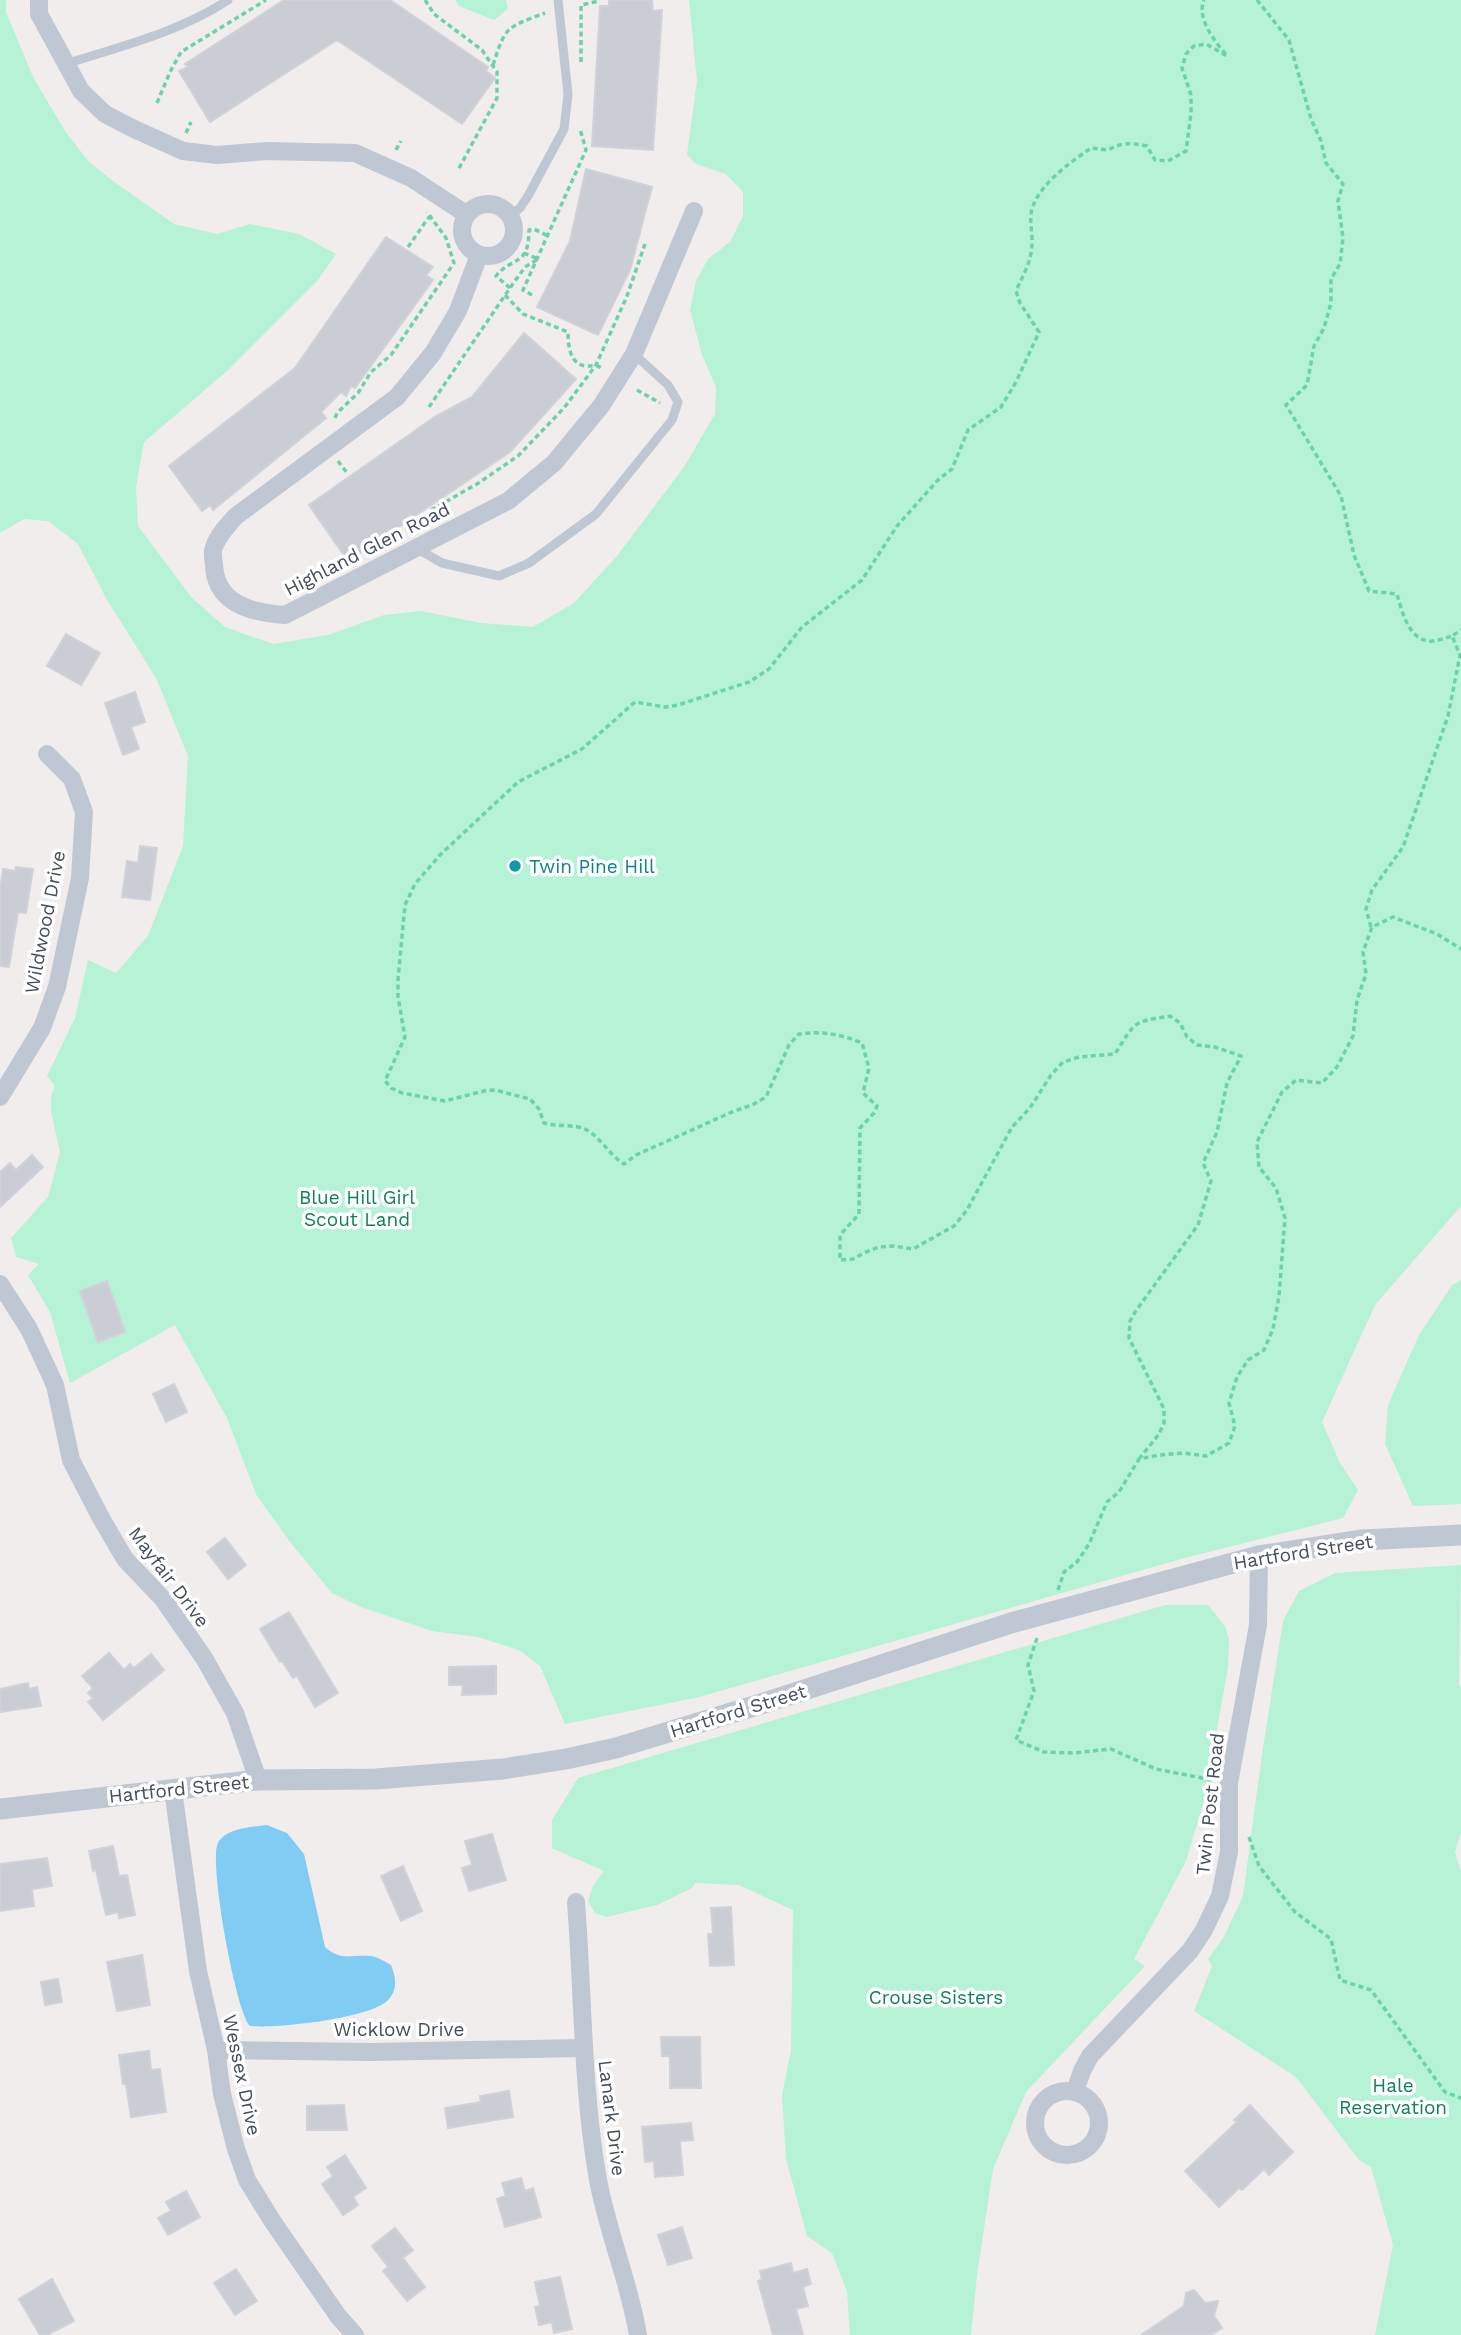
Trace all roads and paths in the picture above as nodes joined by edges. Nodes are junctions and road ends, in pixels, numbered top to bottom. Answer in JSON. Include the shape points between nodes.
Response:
{"nodes":[{"id":1,"x":38,"y":0,"type":"edge"},
{"id":2,"x":228,"y":0,"type":"edge"},
{"id":3,"x":266,"y":0,"type":"edge"},
{"id":4,"x":425,"y":0,"type":"edge"},
{"id":5,"x":558,"y":0,"type":"edge"},
{"id":6,"x":1204,"y":0,"type":"edge"},
{"id":7,"x":1257,"y":0,"type":"edge"},
{"id":8,"x":547,"y":13,"type":"dead end"},
{"id":9,"x":65,"y":64,"type":"junction"},
{"id":10,"x":492,"y":66,"type":"junction"},
{"id":11,"x":157,"y":103,"type":"dead end"},
{"id":12,"x":458,"y":170,"type":"dead end"},
{"id":13,"x":694,"y":211,"type":"dead end"},
{"id":14,"x":426,"y":212,"type":"dead end"},
{"id":15,"x":466,"y":214,"type":"junction"},
{"id":16,"x":430,"y":216,"type":"junction"},
{"id":17,"x":510,"y":216,"type":"junction"},
{"id":18,"x":548,"y":236,"type":"dead end"},
{"id":19,"x":645,"y":244,"type":"dead end"},
{"id":20,"x":408,"y":247,"type":"dead end"},
{"id":21,"x":524,"y":253,"type":"junction"},
{"id":22,"x":480,"y":256,"type":"junction"},
{"id":23,"x":510,"y":288,"type":"junction"},
{"id":24,"x":505,"y":295,"type":"junction"},
{"id":25,"x":634,"y":354,"type":"junction"},
{"id":26,"x":596,"y":365,"type":"junction"},
{"id":27,"x":637,"y":390,"type":"dead end"},
{"id":28,"x":429,"y":407,"type":"dead end"},
{"id":29,"x":675,"y":411,"type":"junction"},
{"id":30,"x":334,"y":421,"type":"dead end"},
{"id":31,"x":337,"y":460,"type":"dead end"},
{"id":32,"x":348,"y":474,"type":"dead end"},
{"id":33,"x":431,"y":510,"type":"dead end"},
{"id":34,"x":415,"y":547,"type":"junction"},
{"id":35,"x":1461,"y":630,"type":"edge"},
{"id":36,"x":1452,"y":636,"type":"junction"},
{"id":37,"x":47,"y":754,"type":"dead end"},
{"id":38,"x":1371,"y":927,"type":"junction"},
{"id":39,"x":1461,"y":949,"type":"edge"},
{"id":40,"x":0,"y":1097,"type":"edge"},
{"id":41,"x":0,"y":1284,"type":"edge"},
{"id":42,"x":1139,"y":1459,"type":"junction"},
{"id":43,"x":1461,"y":1535,"type":"edge"},
{"id":44,"x":1259,"y":1556,"type":"junction"},
{"id":45,"x":1048,"y":1613,"type":"junction"},
{"id":46,"x":258,"y":1780,"type":"junction"},
{"id":47,"x":1229,"y":1783,"type":"junction"},
{"id":48,"x":173,"y":1790,"type":"junction"},
{"id":49,"x":0,"y":1809,"type":"edge"},
{"id":50,"x":1247,"y":1832,"type":"dead end"},
{"id":51,"x":576,"y":1902,"type":"dead end"},
{"id":52,"x":582,"y":2048,"type":"junction"},
{"id":53,"x":216,"y":2050,"type":"junction"},
{"id":54,"x":1075,"y":2091,"type":"dead end"},
{"id":55,"x":1461,"y":2098,"type":"edge"},
{"id":56,"x":355,"y":2335,"type":"edge"},
{"id":57,"x":638,"y":2335,"type":"edge"}],
"edges":[{"from":1,"to":9,"type":"street","via":[[39,14]]},
{"from":2,"to":9,"type":"lane","via":[[145,38]]},
{"from":3,"to":11,"type":"path","via":[[181,52]]},
{"from":4,"to":10,"type":"path","via":[[434,14],[482,50]]},
{"from":5,"to":17,"type":"lane","via":[[568,94],[564,129],[528,196]]},
{"from":6,"to":42,"type":"path","via":[[1202,19],[1227,56],[1206,44],[1186,54],[1182,68],[1191,95],[1191,113],[1186,150],[1168,161],[1154,160],[1147,146],[1135,143],[1108,150],[1091,148],[1045,188],[1032,207],[1029,267],[1016,291],[1039,332],[1016,382],[1001,407],[968,430],[953,469],[897,526],[862,580],[803,627],[769,669],[749,682],[665,707],[635,702],[582,749],[518,782],[426,869],[405,905],[398,997],[405,1037],[385,1081],[402,1093],[445,1101],[495,1090],[530,1099],[544,1123],[584,1128],[624,1164],[766,1097],[789,1045],[799,1034],[813,1032],[862,1042],[869,1068],[863,1093],[877,1106],[860,1128],[859,1214],[840,1235],[841,1260],[879,1247],[913,1249],[954,1226],[1012,1127],[1063,1062],[1115,1054],[1140,1021],[1170,1016],[1197,1045],[1241,1056],[1227,1083],[1217,1132],[1203,1163],[1211,1181],[1198,1225],[1130,1321],[1129,1338],[1164,1409],[1159,1434]]},
{"from":7,"to":36,"type":"path","via":[[1289,40],[1326,163],[1343,184],[1338,201],[1343,238],[1340,264],[1331,279],[1331,303],[1314,346],[1307,385],[1286,405],[1341,496],[1354,555],[1368,591],[1397,594],[1416,635],[1429,641]]},
{"from":8,"to":10,"type":"path","via":[[503,34]]},
{"from":9,"to":15,"type":"street","via":[[81,91],[105,114],[183,151],[217,155],[355,153],[411,178]]},
{"from":10,"to":12,"type":"path","via":[[497,72],[498,98]]},
{"from":13,"to":25,"type":"street","name":"Highland Glen Road"},
{"from":14,"to":16,"type":"path"},
{"from":15,"to":17,"type":"street","via":[[474,207],[494,204]]},
{"from":15,"to":22,"type":"street","via":[[462,238]]},
{"from":16,"to":20,"type":"path"},
{"from":16,"to":30,"type":"path","via":[[446,238],[454,263],[391,355],[371,372]]},
{"from":17,"to":22,"type":"street","via":[[511,243],[498,255]]},
{"from":18,"to":21,"type":"path","via":[[529,230]]},
{"from":19,"to":26,"type":"path"},
{"from":21,"to":23,"type":"path","via":[[538,259]]},
{"from":21,"to":23,"type":"path","via":[[519,262],[504,267],[496,276]]},
{"from":22,"to":34,"type":"street","name":"Highland Glen Road","via":[[457,311],[426,362],[397,397],[236,516],[213,549],[214,578],[232,601],[258,614],[285,615]]},
{"from":23,"to":24,"type":"path"},
{"from":24,"to":26,"type":"path","via":[[523,314],[568,332],[568,352],[575,363]]},
{"from":24,"to":28,"type":"path"},
{"from":25,"to":29,"type":"lane","via":[[668,384],[678,402]]},
{"from":25,"to":34,"type":"street","name":"Highland Glen Road","via":[[601,406],[554,463],[508,501]]},
{"from":26,"to":33,"type":"path","via":[[564,408],[518,456]]},
{"from":27,"to":29,"type":"path"},
{"from":29,"to":34,"type":"lane","via":[[596,514],[528,562],[499,576],[442,563]]},
{"from":31,"to":32,"type":"path"},
{"from":35,"to":36,"type":"path"},
{"from":36,"to":38,"type":"path","via":[[1460,655],[1448,716],[1403,847],[1372,890],[1366,909]]},
{"from":37,"to":40,"type":"street","name":"Wildwood Drive","via":[[72,779],[84,812],[80,878],[57,987],[42,1028]]},
{"from":38,"to":39,"type":"path","via":[[1392,917],[1437,934]]},
{"from":38,"to":42,"type":"path","via":[[1363,952],[1366,974],[1353,1035],[1322,1083],[1296,1080],[1282,1092],[1257,1142],[1259,1167],[1276,1188],[1285,1219],[1279,1296],[1264,1350],[1248,1360],[1228,1403],[1235,1426],[1229,1443],[1206,1456],[1171,1454]]},
{"from":41,"to":46,"type":"street","name":"Mayfair Drive","via":[[29,1329],[55,1385],[71,1460],[95,1507],[125,1559],[163,1599],[204,1658],[235,1713]]},
{"from":42,"to":45,"type":"path","via":[[1119,1492],[1107,1502],[1089,1544],[1064,1572]]},
{"from":43,"to":44,"type":"street","name":"Hartford Street","via":[[1362,1540]]},
{"from":44,"to":45,"type":"street","name":"Hartford Street"},
{"from":44,"to":47,"type":"street","name":"Twin Post Road","via":[[1258,1625]]},
{"from":45,"to":46,"type":"street","name":"Hartford Street","via":[[616,1748],[566,1759],[376,1779]]},
{"from":45,"to":47,"type":"path","via":[[1028,1665],[1034,1691],[1016,1740],[1044,1752],[1111,1749],[1156,1769]]},
{"from":46,"to":48,"type":"street","name":"Hartford Street"},
{"from":47,"to":54,"type":"street","name":"Twin Post Road","via":[[1229,1852],[1210,1919],[1182,1960],[1090,2056]]},
{"from":48,"to":49,"type":"street","name":"Hartford Street"},
{"from":48,"to":53,"type":"street","name":"Wessex Drive","via":[[198,1971]]},
{"from":50,"to":55,"type":"path","via":[[1266,1875],[1295,1912],[1331,1940],[1340,1980],[1371,1990],[1446,2092]]},
{"from":51,"to":52,"type":"street","name":"Lanark Drive"},
{"from":52,"to":53,"type":"street","name":"Wicklow Drive"},
{"from":52,"to":57,"type":"street","name":"Lanark Drive","via":[[598,2177]]},
{"from":53,"to":56,"type":"street","name":"Wessex Drive","via":[[222,2094],[247,2180]]}]}
